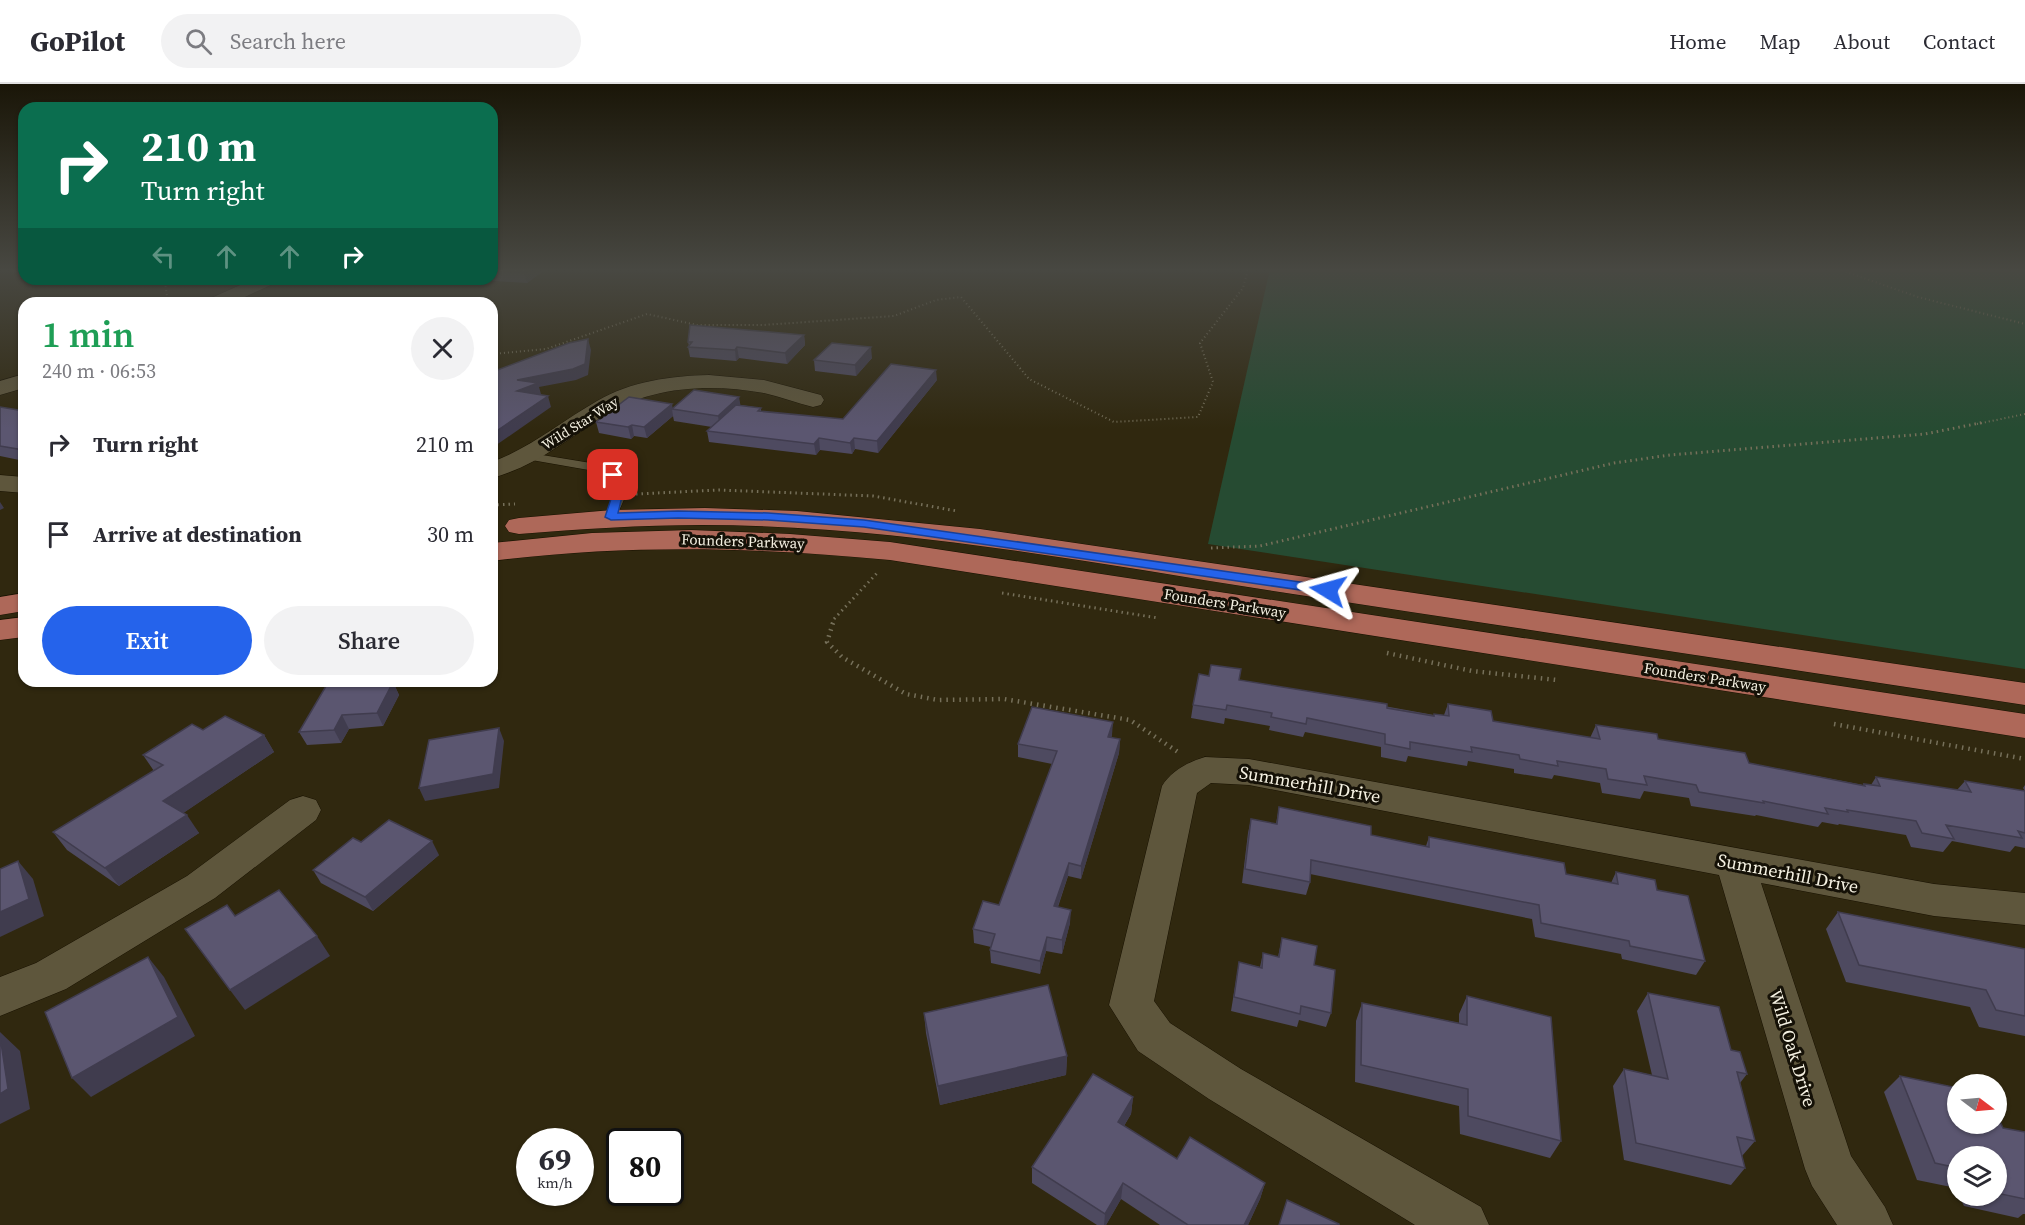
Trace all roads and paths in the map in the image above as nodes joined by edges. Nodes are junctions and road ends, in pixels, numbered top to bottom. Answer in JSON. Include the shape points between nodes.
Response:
{"nodes":[{"id":1,"x":622,"y":322,"type":"edge"},
{"id":2,"x":684,"y":322,"type":"edge"},
{"id":3,"x":789,"y":322,"type":"edge"},
{"id":4,"x":982,"y":322,"type":"edge"},
{"id":5,"x":1216,"y":322,"type":"edge"},
{"id":6,"x":498,"y":353,"type":"edge"},
{"id":7,"x":18,"y":383,"type":"edge"},
{"id":8,"x":0,"y":388,"type":"edge"},
{"id":9,"x":813,"y":400,"type":"dead end"},
{"id":10,"x":2025,"y":414,"type":"edge"},
{"id":11,"x":524,"y":456,"type":"junction"},
{"id":12,"x":498,"y":467,"type":"edge"},
{"id":13,"x":0,"y":483,"type":"edge"},
{"id":14,"x":18,"y":484,"type":"edge"},
{"id":15,"x":611,"y":517,"type":"junction"},
{"id":16,"x":498,"y":528,"type":"edge"},
{"id":17,"x":1208,"y":548,"type":"dead end"},
{"id":18,"x":498,"y":551,"type":"edge"},
{"id":19,"x":885,"y":564,"type":"dead end"},
{"id":20,"x":997,"y":592,"type":"dead end"},
{"id":21,"x":18,"y":603,"type":"edge"},
{"id":22,"x":0,"y":606,"type":"edge"},
{"id":23,"x":1160,"y":618,"type":"dead end"},
{"id":24,"x":18,"y":628,"type":"edge"},
{"id":25,"x":0,"y":630,"type":"edge"},
{"id":26,"x":1383,"y":652,"type":"dead end"},
{"id":27,"x":1566,"y":681,"type":"dead end"},
{"id":28,"x":2025,"y":694,"type":"edge"},
{"id":29,"x":1824,"y":722,"type":"dead end"},
{"id":30,"x":2025,"y":726,"type":"edge"},
{"id":31,"x":2025,"y":759,"type":"edge"},
{"id":32,"x":1205,"y":770,"type":"junction"},
{"id":33,"x":303,"y":810,"type":"dead end"},
{"id":34,"x":1735,"y":863,"type":"junction"},
{"id":35,"x":2025,"y":909,"type":"edge"},
{"id":36,"x":0,"y":997,"type":"edge"},
{"id":37,"x":1463,"y":1225,"type":"edge"},
{"id":38,"x":1867,"y":1225,"type":"edge"}],
"edges":[{"from":1,"to":6,"type":"path","via":[[546,349]]},
{"from":2,"to":3,"type":"path"},
{"from":4,"to":5,"type":"path","via":[[1029,379],[1114,422],[1198,417],[1212,382],[1200,343]]},
{"from":7,"to":8,"type":"street"},
{"from":9,"to":11,"type":"street","name":"Wild Star Way","via":[[756,386],[699,382],[658,385],[608,404]]},
{"from":10,"to":17,"type":"path","via":[[1925,434],[1614,463],[1260,546]]},
{"from":11,"to":12,"type":"street","name":"Wild Star Way"},
{"from":11,"to":15,"type":"lane","via":[[603,469],[621,480]]},
{"from":13,"to":14,"type":"street"},
{"from":15,"to":16,"type":"highway","name":"Founders Parkway"},
{"from":15,"to":28,"type":"highway","name":"Founders Parkway","via":[[768,516],[903,528]]},
{"from":18,"to":30,"type":"highway","name":"Founders Parkway","via":[[669,538],[794,542],[891,551]]},
{"from":19,"to":32,"type":"path","via":[[834,619],[827,642],[842,657],[906,694],[938,700],[1004,699],[1131,720]]},
{"from":20,"to":23,"type":"path"},
{"from":21,"to":22,"type":"highway"},
{"from":24,"to":25,"type":"highway"},
{"from":26,"to":27,"type":"path","via":[[1472,671]]},
{"from":29,"to":31,"type":"path"},
{"from":32,"to":34,"type":"street","name":"Summerhill Drive","via":[[1249,772]]},
{"from":32,"to":37,"type":"street","via":[[1180,786],[1131,1005],[1154,1037],[1225,1084]]},
{"from":33,"to":36,"type":"street","via":[[201,887],[51,976]]},
{"from":34,"to":35,"type":"street","name":"Summerhill Drive","via":[[1934,900]]},
{"from":34,"to":38,"type":"street","name":"Wild Oak Drive","via":[[1830,1169]]}]}
